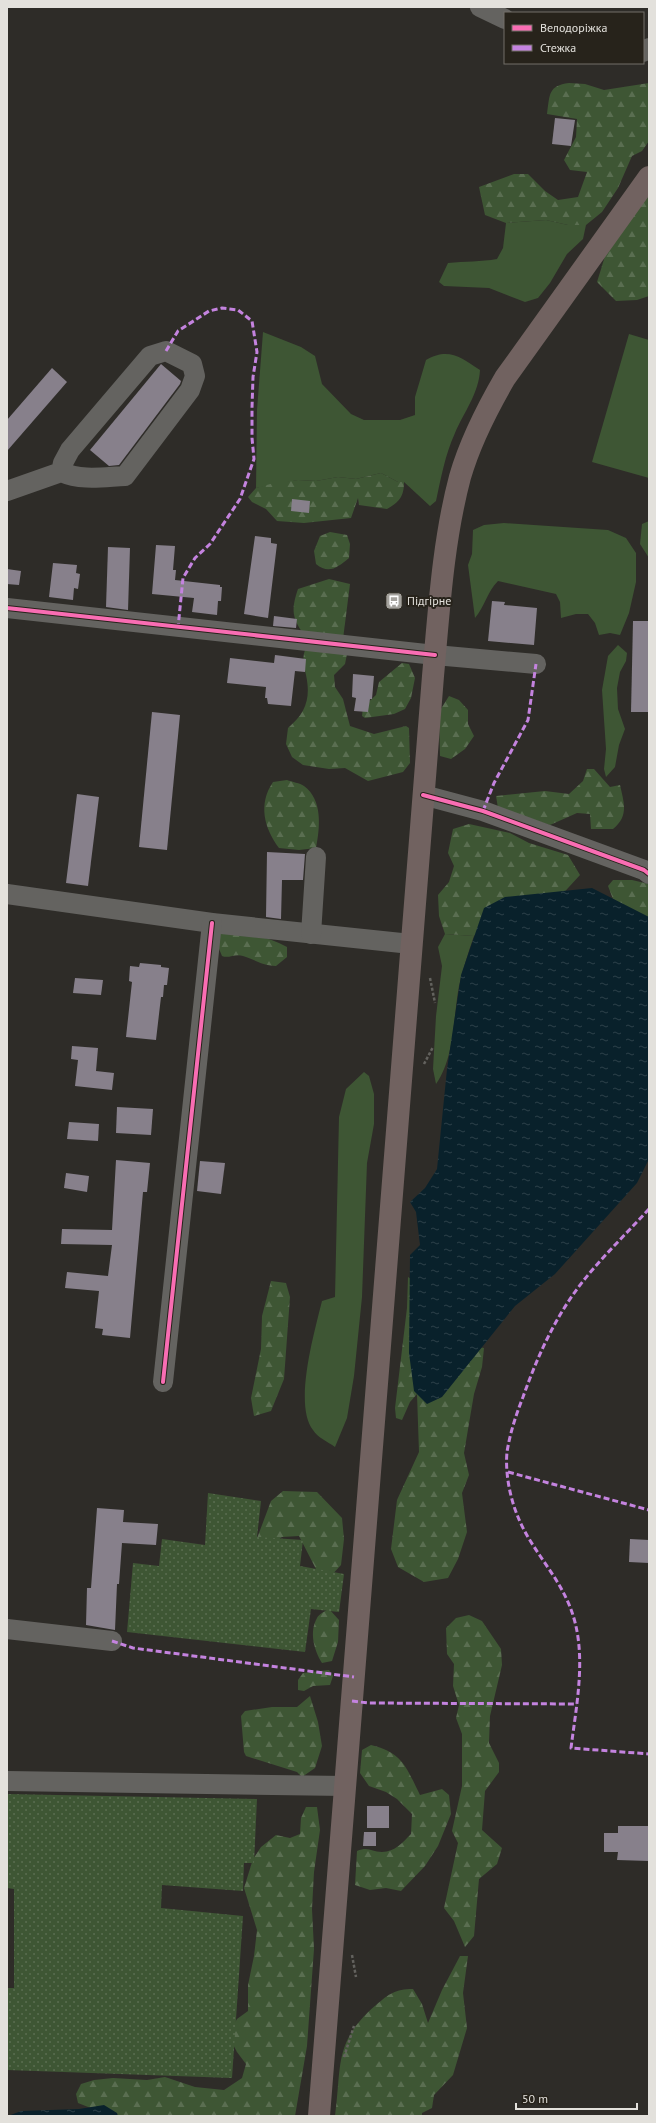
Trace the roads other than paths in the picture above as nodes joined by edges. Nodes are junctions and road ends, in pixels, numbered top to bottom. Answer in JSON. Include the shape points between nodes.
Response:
{"nodes":[{"id":1,"x":480,"y":7,"type":"edge"},
{"id":2,"x":504,"y":19,"type":"edge"},
{"id":3,"x":649,"y":177,"type":"edge"},
{"id":4,"x":61,"y":472,"type":"junction"},
{"id":5,"x":7,"y":491,"type":"edge"},
{"id":6,"x":7,"y":608,"type":"edge"},
{"id":7,"x":435,"y":655,"type":"junction"},
{"id":8,"x":536,"y":664,"type":"dead end"},
{"id":9,"x":423,"y":795,"type":"junction"},
{"id":10,"x":316,"y":857,"type":"dead end"},
{"id":11,"x":649,"y":874,"type":"edge"},
{"id":12,"x":7,"y":894,"type":"edge"},
{"id":13,"x":212,"y":923,"type":"junction"},
{"id":14,"x":311,"y":934,"type":"junction"},
{"id":15,"x":411,"y":944,"type":"junction"},
{"id":16,"x":163,"y":1382,"type":"dead end"},
{"id":17,"x":7,"y":1629,"type":"edge"},
{"id":18,"x":112,"y":1641,"type":"dead end"},
{"id":19,"x":7,"y":1781,"type":"edge"},
{"id":20,"x":345,"y":1786,"type":"junction"},
{"id":21,"x":319,"y":2116,"type":"edge"}],
"edges":[{"from":1,"to":2,"type":"street"},
{"from":3,"to":7,"type":"highway","via":[[505,378],[486,410],[461,476],[451,516]]},
{"from":4,"to":4,"type":"street","via":[[87,478],[125,476],[190,390],[195,376],[192,364],[166,351],[150,356],[70,450]]},
{"from":4,"to":5,"type":"street"},
{"from":6,"to":7,"type":"street"},
{"from":7,"to":8,"type":"street"},
{"from":7,"to":9,"type":"highway"},
{"from":9,"to":11,"type":"street","via":[[483,811]]},
{"from":9,"to":15,"type":"highway"},
{"from":10,"to":14,"type":"street"},
{"from":12,"to":13,"type":"street"},
{"from":13,"to":14,"type":"street"},
{"from":13,"to":16,"type":"street"},
{"from":14,"to":15,"type":"street"},
{"from":15,"to":20,"type":"highway"},
{"from":17,"to":18,"type":"street"},
{"from":19,"to":20,"type":"street"},
{"from":20,"to":21,"type":"highway"}]}
